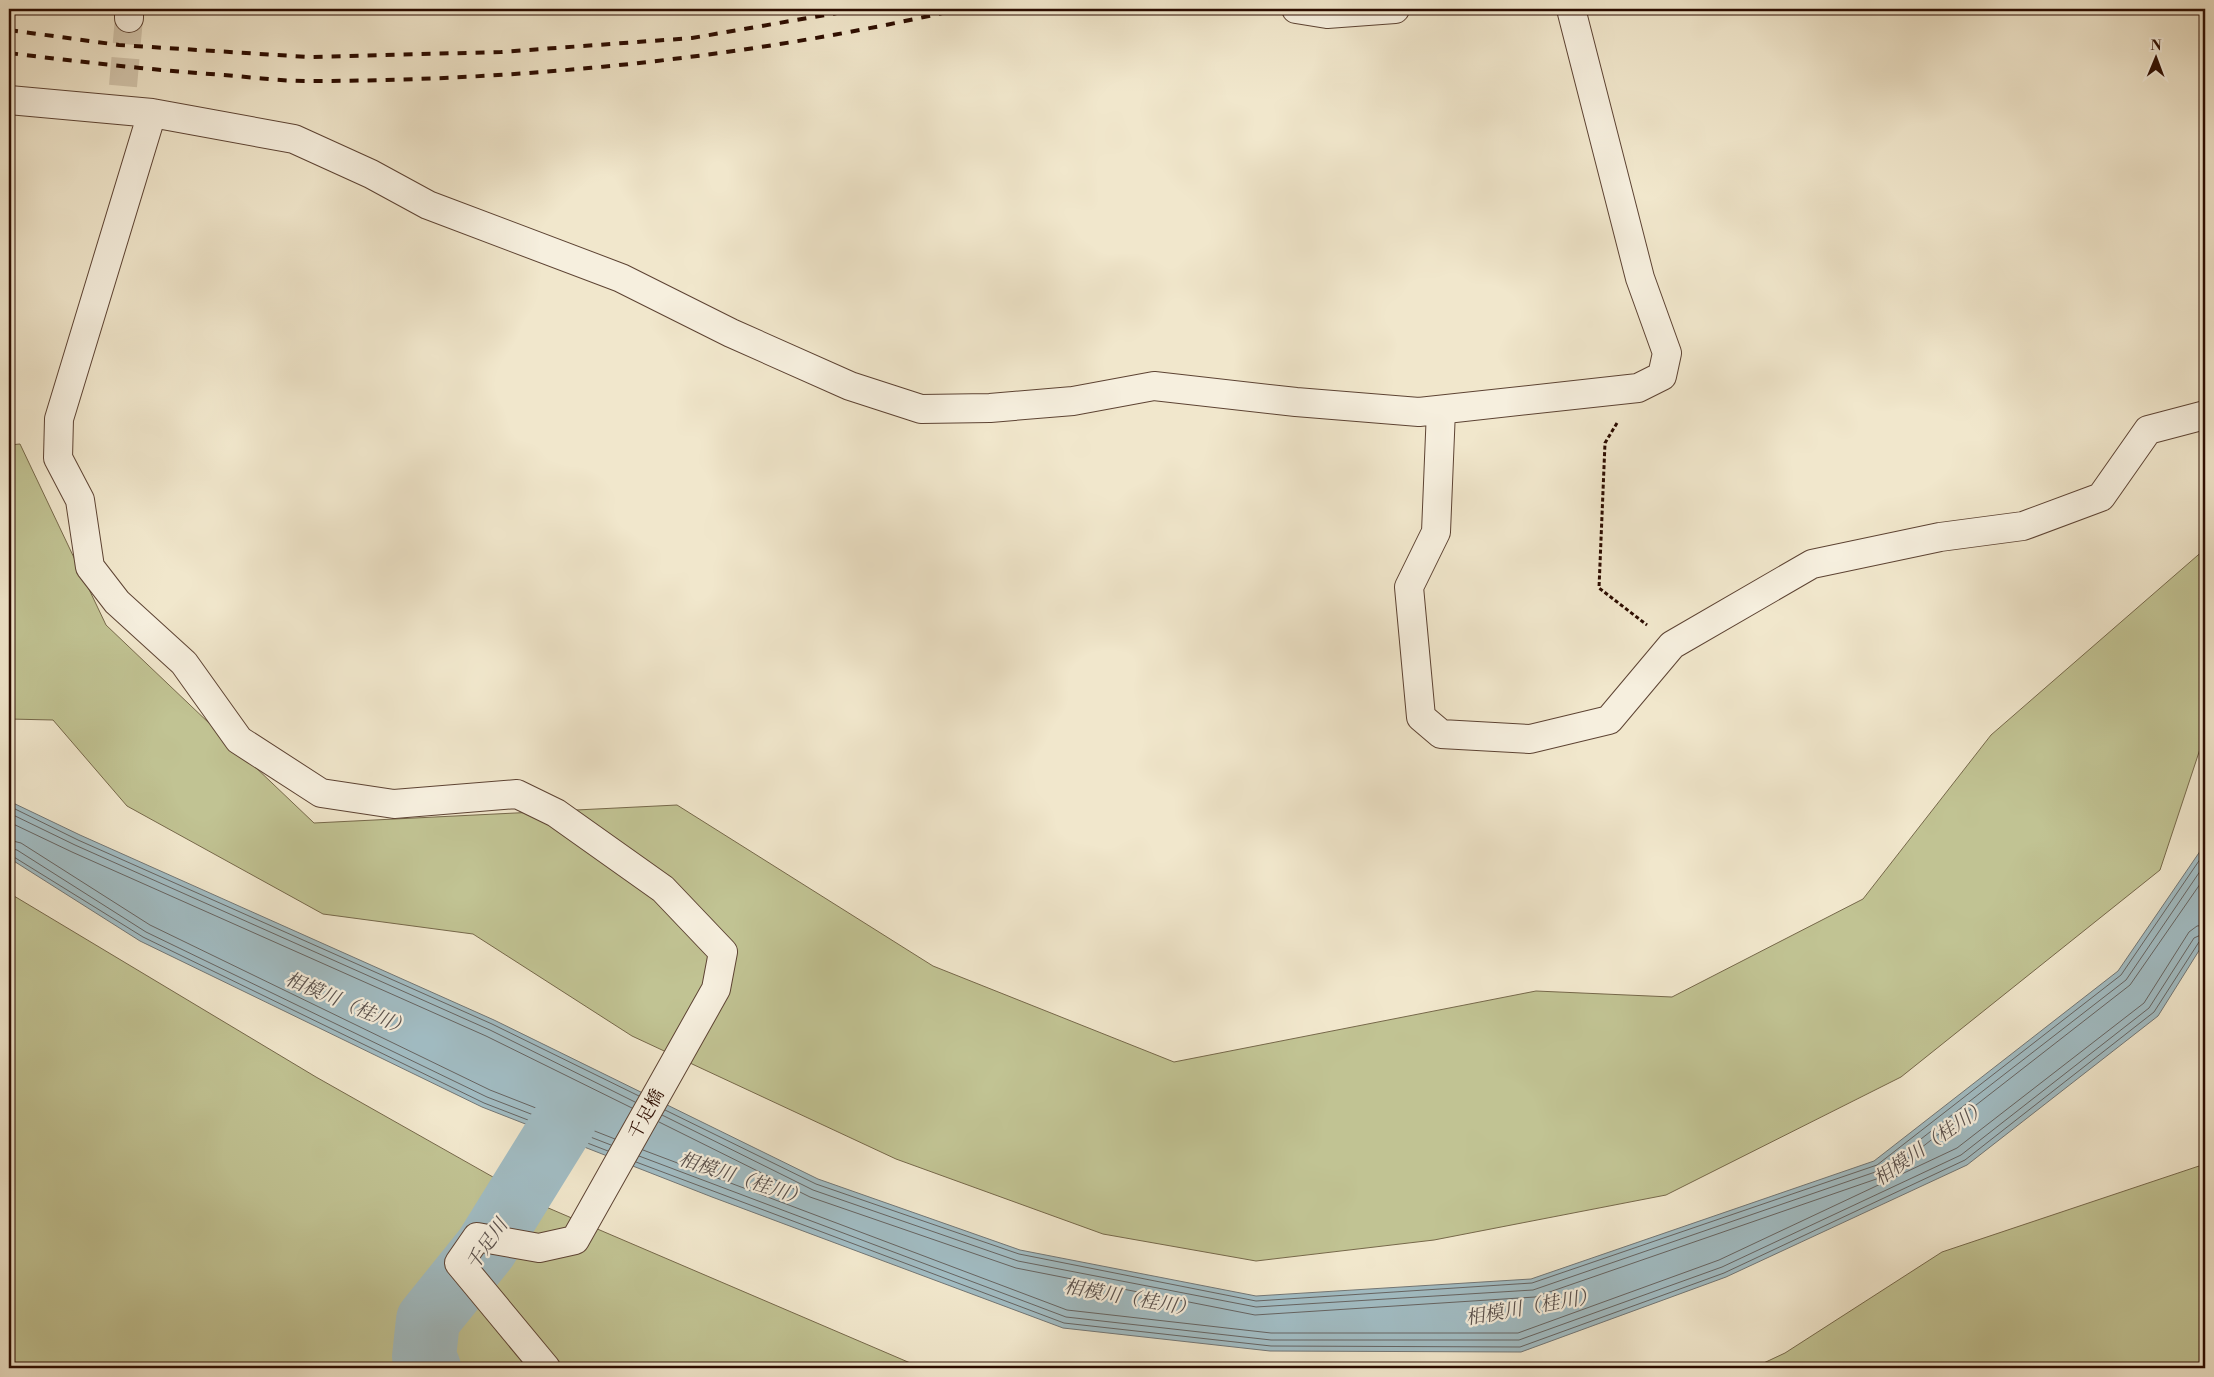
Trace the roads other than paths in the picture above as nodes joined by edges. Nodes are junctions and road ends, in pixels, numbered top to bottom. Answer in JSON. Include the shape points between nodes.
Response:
{"nodes":[{"id":1,"x":1296,"y":9,"type":"edge"},
{"id":2,"x":1395,"y":9,"type":"edge"},
{"id":3,"x":1571,"y":9,"type":"edge"},
{"id":4,"x":9,"y":100,"type":"edge"},
{"id":5,"x":152,"y":113,"type":"junction"},
{"id":6,"x":1440,"y":410,"type":"junction"},
{"id":7,"x":2205,"y":415,"type":"edge"},
{"id":8,"x":546,"y":1368,"type":"edge"}],
"edges":[{"from":1,"to":2,"type":"street","via":[[1327,14]]},
{"from":3,"to":6,"type":"street","via":[[1640,278],[1667,353],[1662,376],[1638,388]]},
{"from":4,"to":5,"type":"street","via":[[118,97]]},
{"from":5,"to":6,"type":"street","via":[[294,139],[371,174],[428,205],[621,278],[731,333],[850,386],[921,409],[990,408],[1073,401],[1154,386],[1296,402],[1419,412]]},
{"from":5,"to":8,"type":"street","name":"千足橋","via":[[59,419],[58,458],[80,500],[90,567],[117,602],[184,663],[239,740],[322,793],[394,804],[517,794],[556,813],[663,889],[723,952],[716,989],[576,1240],[539,1248],[477,1237],[459,1263]]},
{"from":6,"to":7,"type":"street","via":[[1436,532],[1409,587],[1421,718],[1441,734],[1530,739],[1609,720],[1672,645],[1812,564],[1940,537],[2023,526],[2100,497],[2148,430]]}]}
